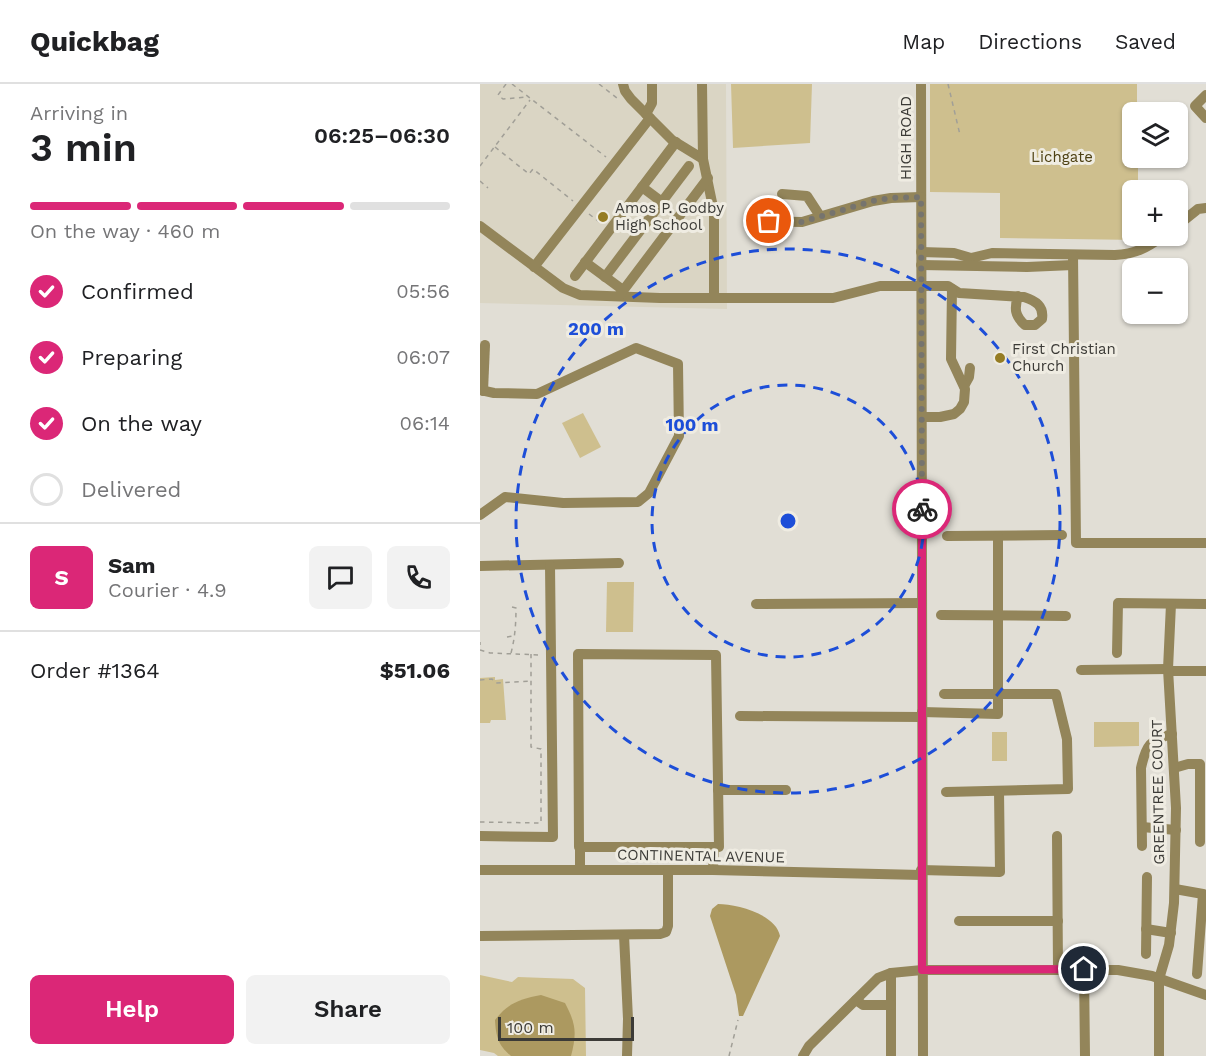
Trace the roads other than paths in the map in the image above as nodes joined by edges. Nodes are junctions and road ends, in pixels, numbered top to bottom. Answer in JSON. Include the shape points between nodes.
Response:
{"nodes":[{"id":1,"x":623,"y":84,"type":"edge"},
{"id":2,"x":652,"y":84,"type":"edge"},
{"id":3,"x":702,"y":84,"type":"edge"},
{"id":4,"x":921,"y":84,"type":"edge"},
{"id":5,"x":1206,"y":95,"type":"edge"},
{"id":6,"x":648,"y":116,"type":"junction"},
{"id":7,"x":1206,"y":118,"type":"edge"},
{"id":8,"x":676,"y":142,"type":"junction"},
{"id":9,"x":703,"y":159,"type":"junction"},
{"id":10,"x":689,"y":166,"type":"dead end"},
{"id":11,"x":708,"y":178,"type":"junction"},
{"id":12,"x":642,"y":187,"type":"junction"},
{"id":13,"x":782,"y":194,"type":"dead end"},
{"id":14,"x":921,"y":197,"type":"junction"},
{"id":15,"x":662,"y":202,"type":"junction"},
{"id":16,"x":1206,"y":208,"type":"edge"},
{"id":17,"x":820,"y":216,"type":"junction"},
{"id":18,"x":1188,"y":217,"type":"edge"},
{"id":19,"x":752,"y":221,"type":"dead end"},
{"id":20,"x":480,"y":226,"type":"edge"},
{"id":21,"x":1150,"y":246,"type":"edge"},
{"id":22,"x":921,"y":252,"type":"junction"},
{"id":23,"x":1073,"y":260,"type":"junction"},
{"id":24,"x":585,"y":262,"type":"junction"},
{"id":25,"x":921,"y":265,"type":"junction"},
{"id":26,"x":534,"y":267,"type":"junction"},
{"id":27,"x":575,"y":276,"type":"dead end"},
{"id":28,"x":606,"y":277,"type":"junction"},
{"id":29,"x":921,"y":286,"type":"junction"},
{"id":30,"x":952,"y":289,"type":"junction"},
{"id":31,"x":621,"y":293,"type":"junction"},
{"id":32,"x":1018,"y":296,"type":"dead end"},
{"id":33,"x":714,"y":298,"type":"junction"},
{"id":34,"x":485,"y":345,"type":"dead end"},
{"id":35,"x":970,"y":368,"type":"dead end"},
{"id":36,"x":964,"y":386,"type":"junction"},
{"id":37,"x":482,"y":391,"type":"edge"},
{"id":38,"x":922,"y":417,"type":"junction"},
{"id":39,"x":480,"y":514,"type":"edge"},
{"id":40,"x":1062,"y":535,"type":"dead end"},
{"id":41,"x":946,"y":536,"type":"dead end"},
{"id":42,"x":998,"y":536,"type":"junction"},
{"id":43,"x":1206,"y":543,"type":"edge"},
{"id":44,"x":619,"y":563,"type":"dead end"},
{"id":45,"x":550,"y":565,"type":"junction"},
{"id":46,"x":480,"y":566,"type":"edge"},
{"id":47,"x":922,"y":603,"type":"junction"},
{"id":48,"x":756,"y":604,"type":"dead end"},
{"id":49,"x":1171,"y":604,"type":"junction"},
{"id":50,"x":1206,"y":604,"type":"edge"},
{"id":51,"x":941,"y":615,"type":"dead end"},
{"id":52,"x":998,"y":615,"type":"junction"},
{"id":53,"x":1066,"y":616,"type":"dead end"},
{"id":54,"x":1117,"y":653,"type":"dead end"},
{"id":55,"x":1080,"y":670,"type":"dead end"},
{"id":56,"x":1168,"y":670,"type":"junction"},
{"id":57,"x":1206,"y":671,"type":"edge"},
{"id":58,"x":944,"y":694,"type":"dead end"},
{"id":59,"x":998,"y":694,"type":"junction"},
{"id":60,"x":922,"y":715,"type":"junction"},
{"id":61,"x":740,"y":716,"type":"dead end"},
{"id":62,"x":1172,"y":734,"type":"junction"},
{"id":63,"x":1174,"y":768,"type":"junction"},
{"id":64,"x":718,"y":790,"type":"junction"},
{"id":65,"x":786,"y":790,"type":"dead end"},
{"id":66,"x":999,"y":790,"type":"junction"},
{"id":67,"x":946,"y":792,"type":"dead end"},
{"id":68,"x":1142,"y":827,"type":"junction"},
{"id":69,"x":1176,"y":830,"type":"junction"},
{"id":70,"x":480,"y":836,"type":"edge"},
{"id":71,"x":1057,"y":836,"type":"dead end"},
{"id":72,"x":1200,"y":842,"type":"dead end"},
{"id":73,"x":1142,"y":846,"type":"dead end"},
{"id":74,"x":580,"y":847,"type":"junction"},
{"id":75,"x":714,"y":848,"type":"junction"},
{"id":76,"x":480,"y":870,"type":"edge"},
{"id":77,"x":580,"y":870,"type":"junction"},
{"id":78,"x":668,"y":870,"type":"junction"},
{"id":79,"x":713,"y":870,"type":"junction"},
{"id":80,"x":921,"y":873,"type":"junction"},
{"id":81,"x":1147,"y":877,"type":"dead end"},
{"id":82,"x":1174,"y":889,"type":"junction"},
{"id":83,"x":958,"y":921,"type":"dead end"},
{"id":84,"x":1058,"y":921,"type":"junction"},
{"id":85,"x":1146,"y":930,"type":"junction"},
{"id":86,"x":1171,"y":933,"type":"junction"},
{"id":87,"x":624,"y":935,"type":"junction"},
{"id":88,"x":480,"y":936,"type":"edge"},
{"id":89,"x":1146,"y":954,"type":"dead end"},
{"id":90,"x":1058,"y":969,"type":"junction"},
{"id":91,"x":1084,"y":969,"type":"junction"},
{"id":92,"x":922,"y":970,"type":"junction"},
{"id":93,"x":891,"y":973,"type":"junction"},
{"id":94,"x":1197,"y":974,"type":"dead end"},
{"id":95,"x":1158,"y":979,"type":"junction"},
{"id":96,"x":1206,"y":995,"type":"edge"},
{"id":97,"x":856,"y":1000,"type":"junction"},
{"id":98,"x":891,"y":1005,"type":"junction"},
{"id":99,"x":627,"y":1056,"type":"edge"},
{"id":100,"x":803,"y":1056,"type":"edge"},
{"id":101,"x":891,"y":1056,"type":"edge"},
{"id":102,"x":923,"y":1056,"type":"edge"},
{"id":103,"x":1084,"y":1056,"type":"edge"},
{"id":104,"x":1159,"y":1056,"type":"edge"}],
"edges":[{"from":1,"to":6,"type":"street"},
{"from":2,"to":6,"type":"street"},
{"from":3,"to":9,"type":"street"},
{"from":4,"to":14,"type":"street","name":"HIGH ROAD"},
{"from":5,"to":7,"type":"street","via":[[1195,106]]},
{"from":6,"to":8,"type":"street"},
{"from":6,"to":26,"type":"street"},
{"from":8,"to":9,"type":"street"},
{"from":8,"to":12,"type":"street"},
{"from":9,"to":11,"type":"street"},
{"from":10,"to":15,"type":"street"},
{"from":11,"to":31,"type":"street"},
{"from":11,"to":33,"type":"street","via":[[714,212]]},
{"from":12,"to":15,"type":"street"},
{"from":12,"to":24,"type":"street"},
{"from":13,"to":17,"type":"street","via":[[807,196]]},
{"from":14,"to":17,"type":"street","via":[[873,201]]},
{"from":14,"to":22,"type":"street","name":"HIGH ROAD"},
{"from":15,"to":28,"type":"street"},
{"from":16,"to":18,"type":"street"},
{"from":17,"to":19,"type":"street","via":[[802,222]]},
{"from":20,"to":26,"type":"street"},
{"from":21,"to":23,"type":"street","via":[[1131,254]]},
{"from":22,"to":23,"type":"street","via":[[971,258],[992,253]]},
{"from":22,"to":25,"type":"street","name":"HIGH ROAD"},
{"from":23,"to":25,"type":"street","via":[[1026,267]]},
{"from":23,"to":43,"type":"street","via":[[1076,543]]},
{"from":24,"to":27,"type":"street"},
{"from":24,"to":28,"type":"street"},
{"from":25,"to":29,"type":"street","name":"HIGH ROAD"},
{"from":26,"to":31,"type":"street","via":[[580,295]]},
{"from":28,"to":31,"type":"street"},
{"from":29,"to":30,"type":"street"},
{"from":29,"to":33,"type":"street","via":[[880,286],[833,298]]},
{"from":29,"to":38,"type":"street","name":"HIGH ROAD"},
{"from":30,"to":32,"type":"street","via":[[959,293]]},
{"from":30,"to":36,"type":"street","via":[[951,359]]},
{"from":31,"to":33,"type":"street"},
{"from":34,"to":37,"type":"street"},
{"from":35,"to":36,"type":"street"},
{"from":36,"to":38,"type":"street","via":[[963,402],[954,414]]},
{"from":37,"to":39,"type":"street","via":[[537,394],[636,348],[678,364],[679,436],[649,493],[639,502],[563,503],[505,496]]},
{"from":38,"to":47,"type":"street","name":"HIGH ROAD"},
{"from":40,"to":42,"type":"street"},
{"from":41,"to":42,"type":"street"},
{"from":42,"to":52,"type":"street"},
{"from":44,"to":45,"type":"street"},
{"from":45,"to":46,"type":"street"},
{"from":45,"to":70,"type":"street","via":[[553,837]]},
{"from":47,"to":48,"type":"street"},
{"from":47,"to":60,"type":"street","name":"HIGH ROAD"},
{"from":49,"to":50,"type":"street"},
{"from":49,"to":54,"type":"street","via":[[1118,603]]},
{"from":49,"to":56,"type":"street","name":"GREENTREE COURT"},
{"from":51,"to":52,"type":"street"},
{"from":52,"to":53,"type":"street"},
{"from":52,"to":59,"type":"street"},
{"from":55,"to":56,"type":"street"},
{"from":56,"to":57,"type":"street"},
{"from":56,"to":62,"type":"street","name":"GREENTREE COURT"},
{"from":58,"to":59,"type":"street"},
{"from":59,"to":60,"type":"street","via":[[998,714]]},
{"from":59,"to":66,"type":"street","via":[[1056,694],[1066,739],[1068,789]]},
{"from":60,"to":61,"type":"street"},
{"from":60,"to":80,"type":"street","name":"HIGH ROAD"},
{"from":62,"to":63,"type":"street","name":"GREENTREE COURT"},
{"from":62,"to":68,"type":"street","via":[[1150,743],[1144,756]]},
{"from":63,"to":69,"type":"street","name":"GREENTREE COURT"},
{"from":63,"to":72,"type":"street","via":[[1200,764]]},
{"from":64,"to":65,"type":"street"},
{"from":64,"to":74,"type":"street","via":[[716,655],[579,654]]},
{"from":64,"to":75,"type":"street","via":[[720,848]]},
{"from":66,"to":67,"type":"street"},
{"from":66,"to":80,"type":"street","name":"CONTINENTAL AVENUE","via":[[1000,872]]},
{"from":68,"to":69,"type":"street"},
{"from":68,"to":73,"type":"street"},
{"from":69,"to":82,"type":"street","name":"GREENTREE COURT"},
{"from":71,"to":84,"type":"street"},
{"from":74,"to":75,"type":"street"},
{"from":74,"to":77,"type":"street"},
{"from":75,"to":79,"type":"street"},
{"from":76,"to":77,"type":"street","name":"CONTINENTAL AVENUE"},
{"from":77,"to":78,"type":"street","name":"CONTINENTAL AVENUE"},
{"from":78,"to":79,"type":"street","name":"CONTINENTAL AVENUE"},
{"from":78,"to":87,"type":"street","via":[[666,932]]},
{"from":79,"to":80,"type":"street","name":"CONTINENTAL AVENUE"},
{"from":80,"to":92,"type":"street","name":"HIGH ROAD"},
{"from":81,"to":85,"type":"street"},
{"from":82,"to":86,"type":"street","name":"GREENTREE COURT"},
{"from":82,"to":94,"type":"street","via":[[1203,894]]},
{"from":83,"to":84,"type":"street"},
{"from":84,"to":90,"type":"street"},
{"from":85,"to":86,"type":"street"},
{"from":85,"to":89,"type":"street"},
{"from":86,"to":95,"type":"street","name":"GREENTREE COURT"},
{"from":87,"to":88,"type":"street"},
{"from":87,"to":99,"type":"street"},
{"from":90,"to":91,"type":"street"},
{"from":90,"to":92,"type":"street"},
{"from":91,"to":95,"type":"street","via":[[1118,970]]},
{"from":91,"to":103,"type":"street"},
{"from":92,"to":93,"type":"street"},
{"from":92,"to":102,"type":"street","name":"HIGH ROAD"},
{"from":93,"to":97,"type":"street","via":[[878,978]]},
{"from":93,"to":98,"type":"street"},
{"from":95,"to":96,"type":"street"},
{"from":95,"to":104,"type":"street","name":"GREENTREE COURT"},
{"from":97,"to":98,"type":"street","via":[[863,1005]]},
{"from":97,"to":100,"type":"street"},
{"from":98,"to":101,"type":"street"}]}
